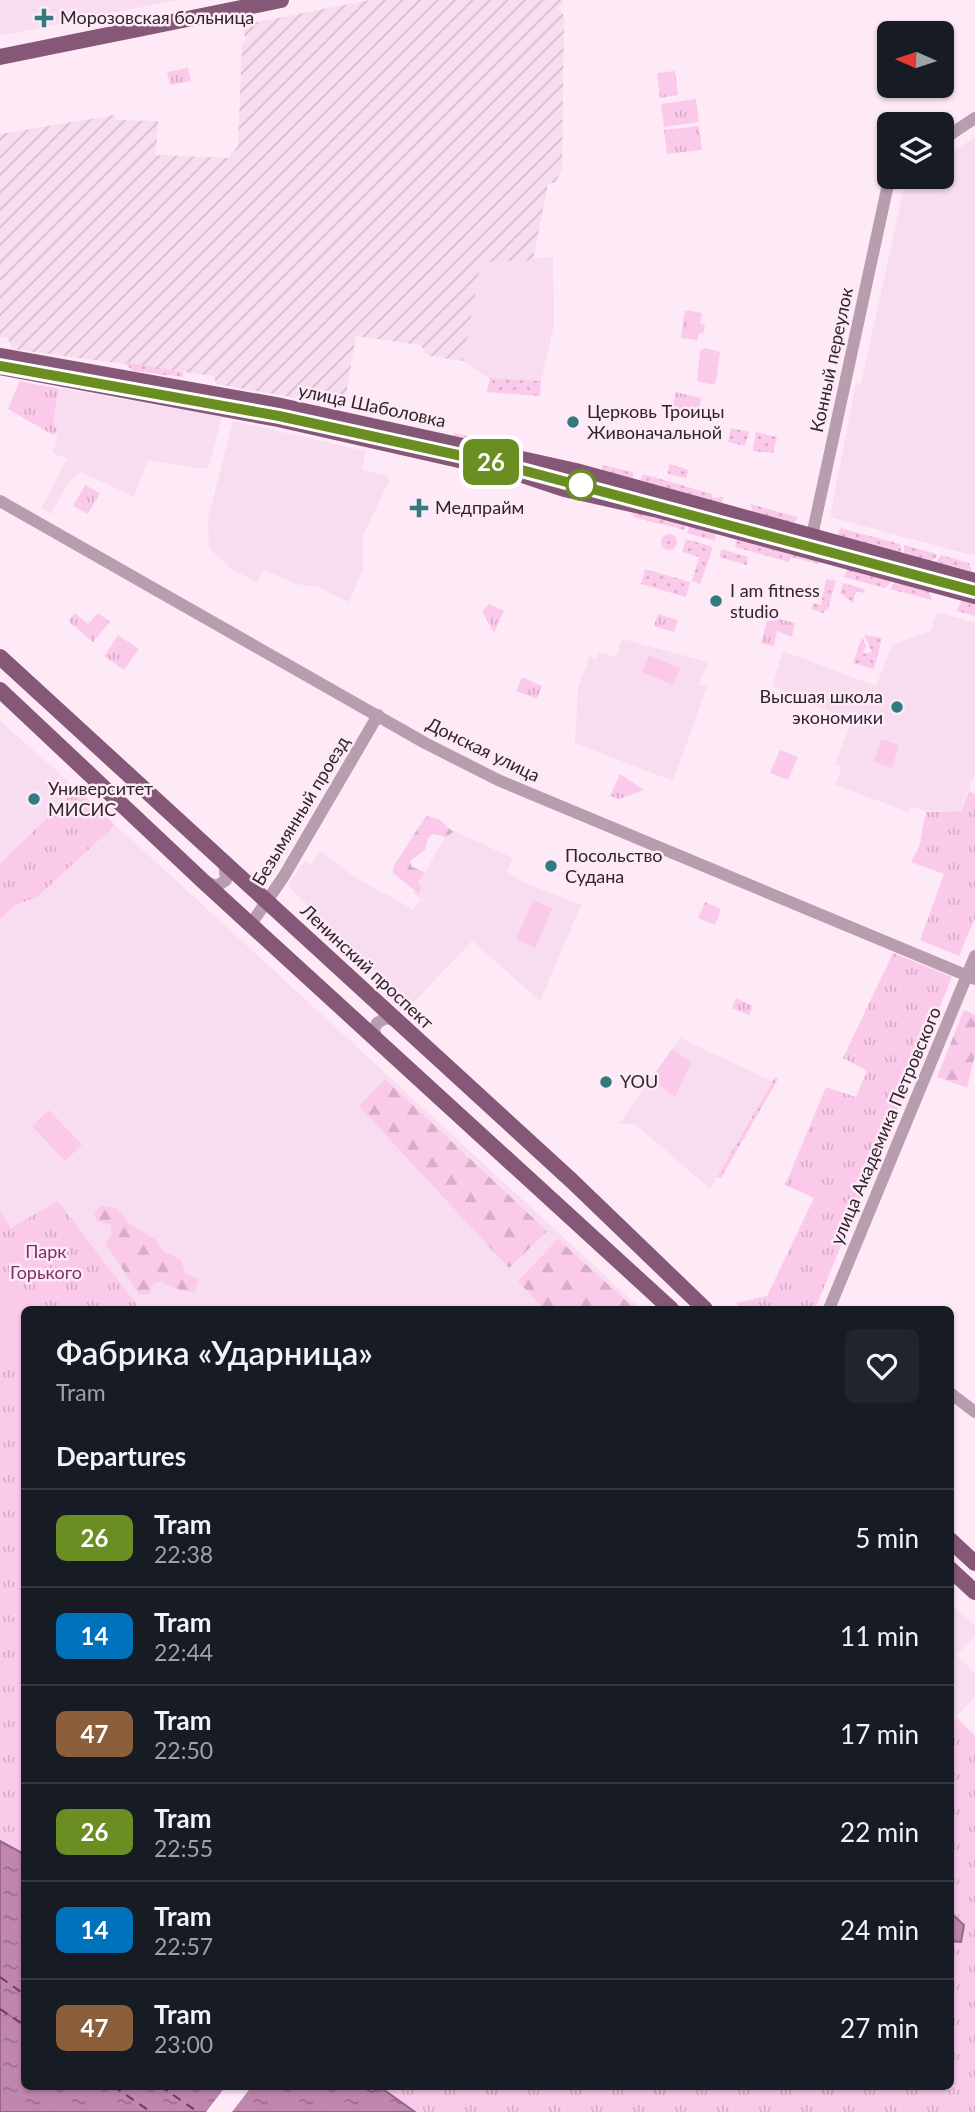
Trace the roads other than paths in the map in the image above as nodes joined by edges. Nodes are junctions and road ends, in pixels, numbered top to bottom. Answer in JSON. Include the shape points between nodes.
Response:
{"nodes":[{"id":1,"x":281,"y":0,"type":"edge"},
{"id":2,"x":0,"y":57,"type":"edge"},
{"id":3,"x":975,"y":118,"type":"edge"},
{"id":4,"x":954,"y":132,"type":"edge"},
{"id":5,"x":887,"y":189,"type":"edge"},
{"id":6,"x":0,"y":356,"type":"edge"},
{"id":7,"x":0,"y":368,"type":"edge"},
{"id":8,"x":0,"y":501,"type":"edge"},
{"id":9,"x":816,"y":519,"type":"junction"},
{"id":10,"x":833,"y":540,"type":"junction"},
{"id":11,"x":811,"y":543,"type":"junction"},
{"id":12,"x":975,"y":581,"type":"edge"},
{"id":13,"x":975,"y":596,"type":"edge"},
{"id":14,"x":0,"y":657,"type":"edge"},
{"id":15,"x":0,"y":690,"type":"edge"},
{"id":16,"x":378,"y":715,"type":"junction"},
{"id":17,"x":223,"y":860,"type":"junction"},
{"id":18,"x":204,"y":882,"type":"junction"},
{"id":19,"x":268,"y":900,"type":"junction"},
{"id":20,"x":250,"y":924,"type":"junction"},
{"id":21,"x":975,"y":956,"type":"edge"},
{"id":22,"x":971,"y":977,"type":"edge"},
{"id":23,"x":397,"y":1021,"type":"junction"},
{"id":24,"x":377,"y":1041,"type":"junction"},
{"id":25,"x":668,"y":1306,"type":"edge"},
{"id":26,"x":702,"y":1306,"type":"edge"},
{"id":27,"x":834,"y":1306,"type":"edge"},
{"id":28,"x":954,"y":1395,"type":"edge"},
{"id":29,"x":975,"y":1412,"type":"edge"},
{"id":30,"x":954,"y":1544,"type":"edge"},
{"id":31,"x":975,"y":1563,"type":"edge"},
{"id":32,"x":954,"y":1573,"type":"edge"},
{"id":33,"x":975,"y":1592,"type":"edge"}],
"edges":[{"from":1,"to":2,"type":"main road"},
{"from":3,"to":4,"type":"street"},
{"from":5,"to":9,"type":"street","name":"Конный переулок"},
{"from":6,"to":11,"type":"main road","name":"улица Шаболовка","via":[[281,405],[586,473]]},
{"from":7,"to":11,"type":"main road","name":"улица Шаболовка","via":[[278,419]]},
{"from":8,"to":16,"type":"street","name":"Донская улица"},
{"from":9,"to":10,"type":"street","via":[[820,531]]},
{"from":9,"to":11,"type":"street","name":"Конный переулок"},
{"from":10,"to":11,"type":"main road","name":"улица Шаболовка"},
{"from":10,"to":12,"type":"main road","name":"улица Шаболовка"},
{"from":11,"to":13,"type":"main road","name":"улица Шаболовка"},
{"from":14,"to":17,"type":"main road","name":"Ленинский проспект"},
{"from":15,"to":18,"type":"main road"},
{"from":16,"to":19,"type":"street","name":"Безымянный проезд"},
{"from":16,"to":22,"type":"street","name":"Донская улица","via":[[498,779]]},
{"from":17,"to":18,"type":"street","via":[[226,880],[217,886]]},
{"from":17,"to":19,"type":"main road","name":"Ленинский проспект"},
{"from":18,"to":20,"type":"main road"},
{"from":19,"to":20,"type":"street","name":"Безымянный проезд"},
{"from":19,"to":23,"type":"main road","name":"Ленинский проспект"},
{"from":20,"to":24,"type":"main road"},
{"from":21,"to":22,"type":"street","name":"улица Академика Петровского"},
{"from":22,"to":27,"type":"street","name":"улица Академика Петровского"},
{"from":23,"to":24,"type":"street","via":[[386,1018],[377,1023]]},
{"from":23,"to":26,"type":"main road","name":"Ленинский проспект"},
{"from":24,"to":25,"type":"main road"},
{"from":28,"to":29,"type":"street"},
{"from":30,"to":31,"type":"main road"},
{"from":32,"to":33,"type":"main road"}]}
